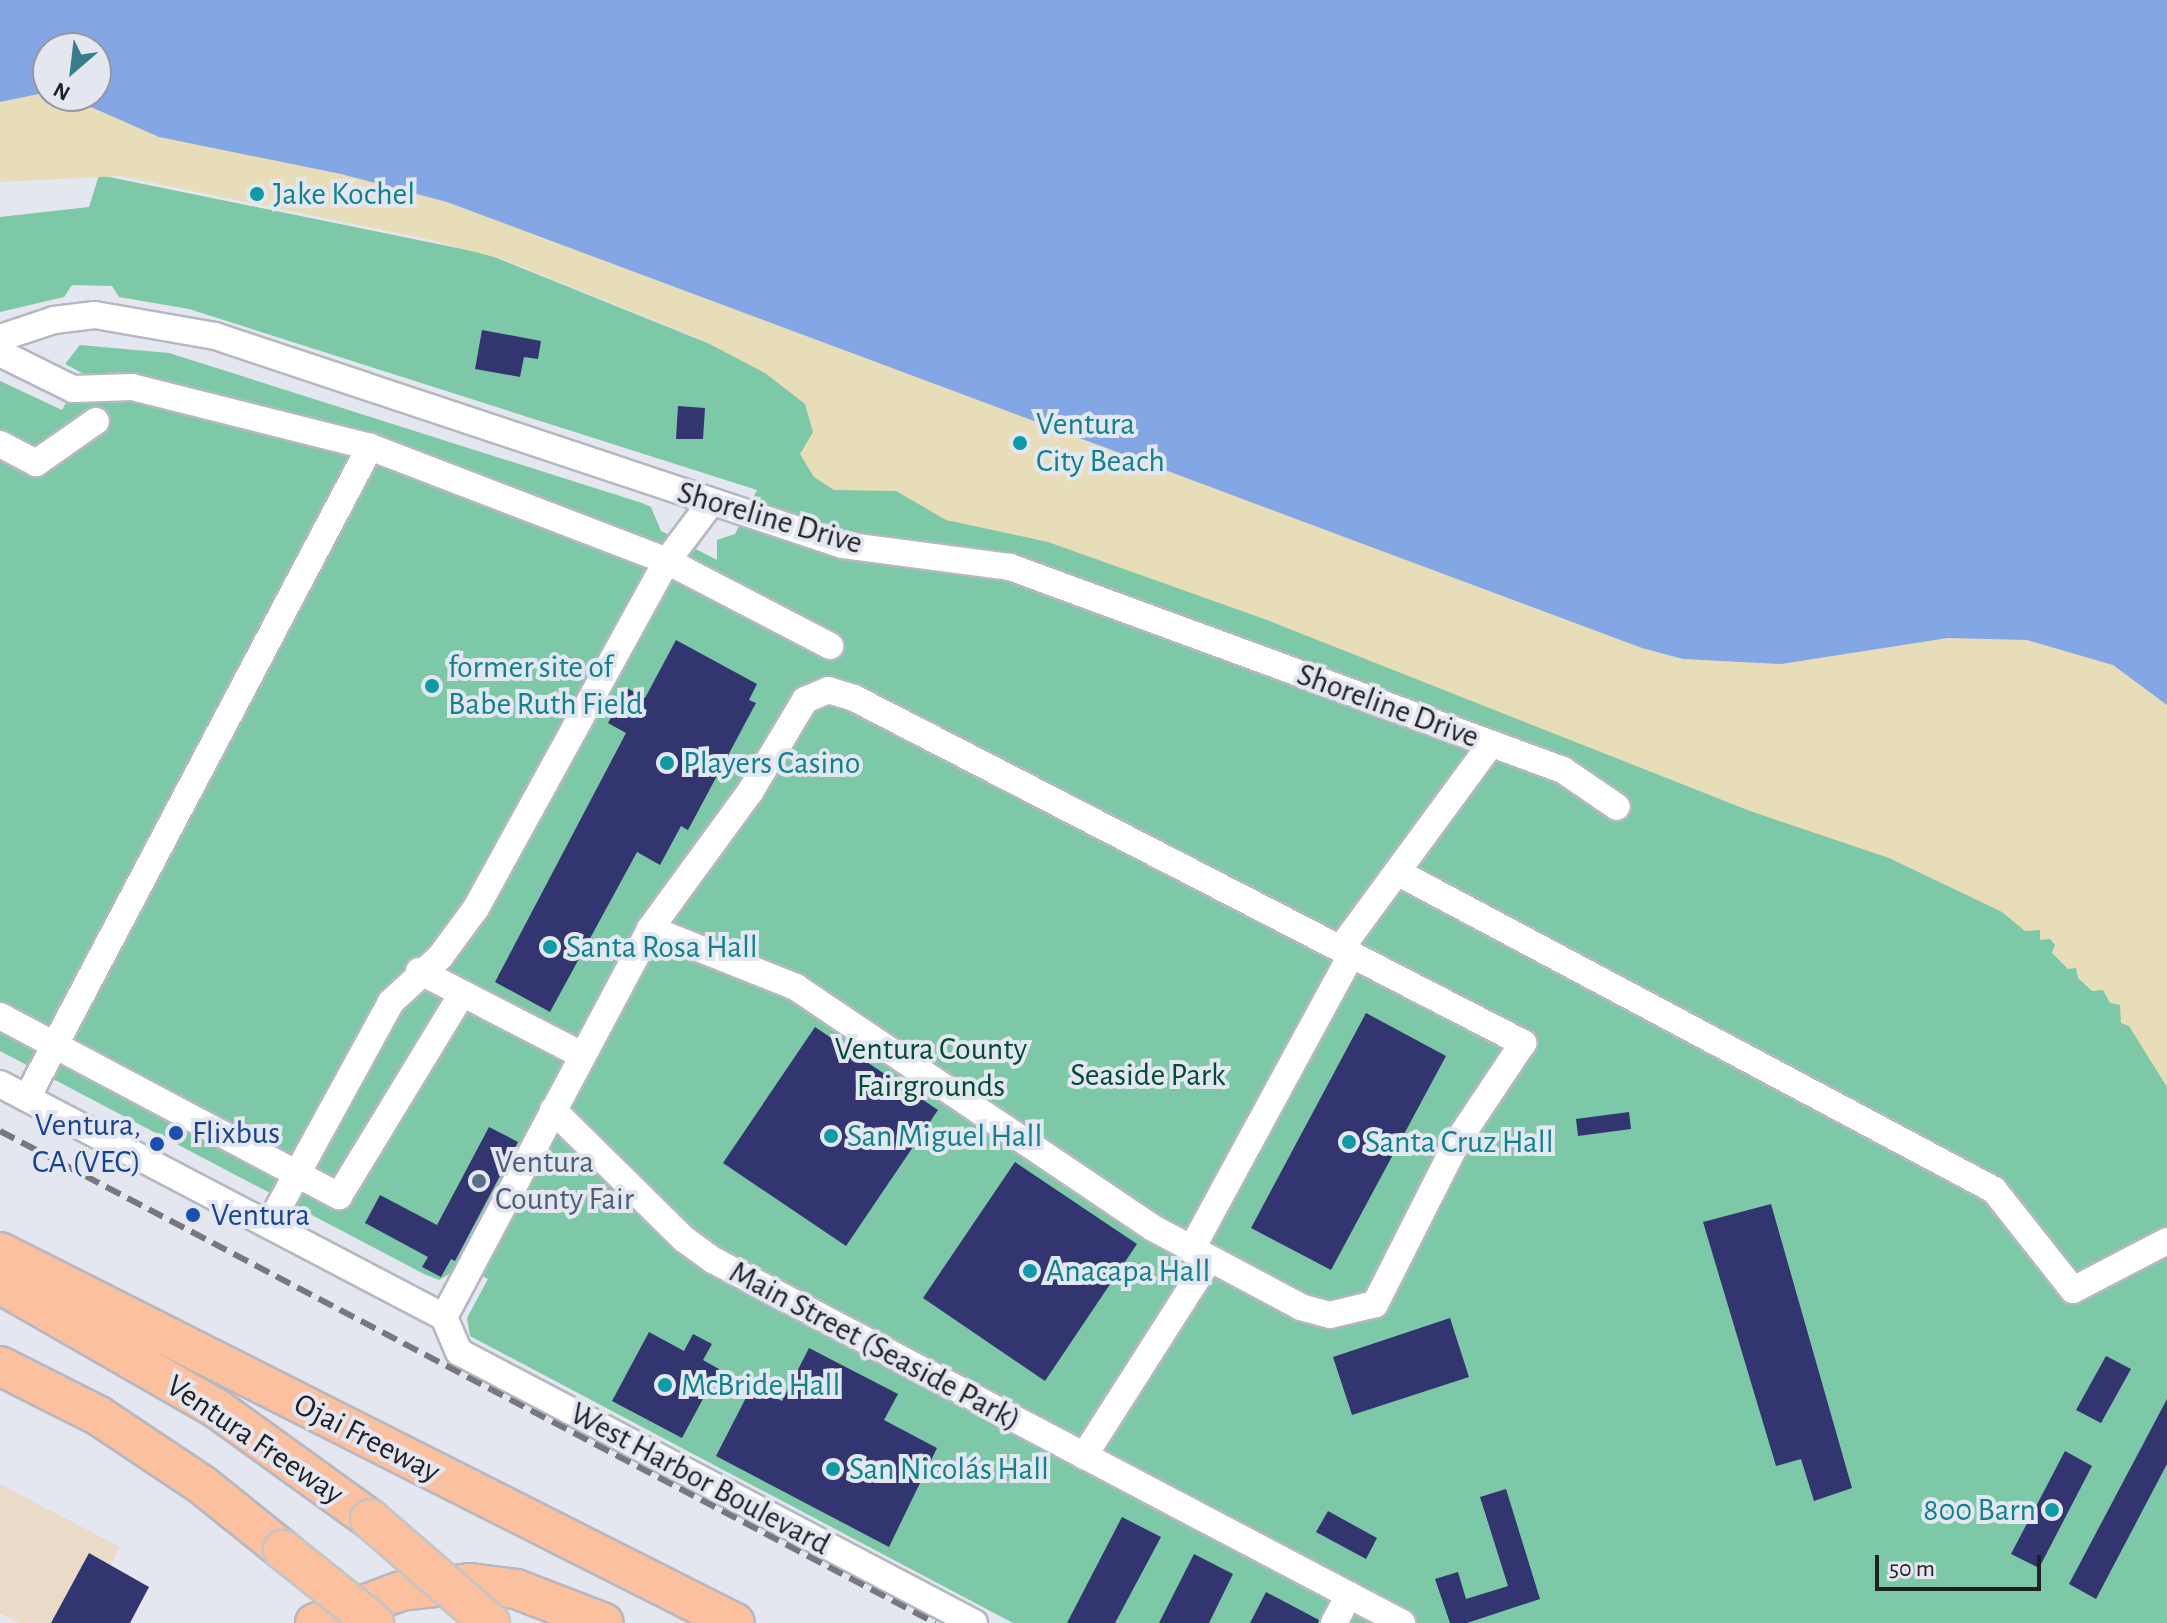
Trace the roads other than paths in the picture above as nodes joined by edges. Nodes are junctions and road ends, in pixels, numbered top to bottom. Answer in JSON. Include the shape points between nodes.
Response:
{"nodes":[{"id":1,"x":0,"y":338,"type":"edge"},
{"id":2,"x":0,"y":353,"type":"edge"},
{"id":3,"x":96,"y":421,"type":"dead end"},
{"id":4,"x":0,"y":444,"type":"edge"},
{"id":5,"x":370,"y":447,"type":"junction"},
{"id":6,"x":710,"y":504,"type":"junction"},
{"id":7,"x":667,"y":561,"type":"junction"},
{"id":8,"x":830,"y":646,"type":"dead end"},
{"id":9,"x":1491,"y":744,"type":"junction"},
{"id":10,"x":1617,"y":807,"type":"dead end"},
{"id":11,"x":1397,"y":872,"type":"junction"},
{"id":12,"x":650,"y":929,"type":"junction"},
{"id":13,"x":1347,"y":951,"type":"junction"},
{"id":14,"x":419,"y":971,"type":"junction"},
{"id":15,"x":462,"y":994,"type":"junction"},
{"id":16,"x":0,"y":1016,"type":"edge"},
{"id":17,"x":55,"y":1046,"type":"junction"},
{"id":18,"x":582,"y":1055,"type":"junction"},
{"id":19,"x":0,"y":1084,"type":"edge"},
{"id":20,"x":27,"y":1098,"type":"junction"},
{"id":21,"x":553,"y":1110,"type":"junction"},
{"id":22,"x":297,"y":1174,"type":"junction"},
{"id":23,"x":269,"y":1225,"type":"junction"},
{"id":24,"x":2167,"y":1241,"type":"edge"},
{"id":25,"x":0,"y":1252,"type":"edge"},
{"id":26,"x":1200,"y":1255,"type":"junction"},
{"id":27,"x":0,"y":1284,"type":"edge"},
{"id":28,"x":444,"y":1317,"type":"junction"},
{"id":29,"x":0,"y":1366,"type":"edge"},
{"id":30,"x":1084,"y":1456,"type":"junction"},
{"id":31,"x":1349,"y":1595,"type":"junction"},
{"id":32,"x":315,"y":1623,"type":"edge"},
{"id":33,"x":374,"y":1623,"type":"edge"},
{"id":34,"x":490,"y":1623,"type":"edge"},
{"id":35,"x":604,"y":1623,"type":"edge"},
{"id":36,"x":735,"y":1623,"type":"edge"},
{"id":37,"x":974,"y":1623,"type":"edge"},
{"id":38,"x":1334,"y":1623,"type":"edge"},
{"id":39,"x":1402,"y":1623,"type":"edge"}],
"edges":[{"from":1,"to":6,"type":"street","name":"Shoreline Drive","via":[[54,320],[95,315],[215,336]]},
{"from":2,"to":5,"type":"street","via":[[73,389],[132,387]]},
{"from":3,"to":4,"type":"street","via":[[36,463]]},
{"from":5,"to":7,"type":"street"},
{"from":5,"to":17,"type":"street"},
{"from":6,"to":7,"type":"street"},
{"from":6,"to":9,"type":"street","name":"Shoreline Drive","via":[[843,545],[1010,567]]},
{"from":7,"to":8,"type":"street"},
{"from":7,"to":14,"type":"street","via":[[476,908],[440,957]]},
{"from":9,"to":10,"type":"street","name":"Shoreline Drive","via":[[1580,778]]},
{"from":9,"to":11,"type":"street"},
{"from":11,"to":13,"type":"street"},
{"from":11,"to":24,"type":"street","via":[[1994,1190],[2073,1290]]},
{"from":12,"to":13,"type":"street","via":[[750,792],[805,700],[828,690],[854,698]]},
{"from":12,"to":18,"type":"street"},
{"from":12,"to":26,"type":"street","via":[[796,987]]},
{"from":13,"to":26,"type":"street"},
{"from":13,"to":26,"type":"street","via":[[1523,1043],[1457,1142],[1375,1304],[1342,1315],[1316,1312]]},
{"from":14,"to":15,"type":"street"},
{"from":14,"to":22,"type":"street","via":[[391,1002]]},
{"from":15,"to":18,"type":"street"},
{"from":15,"to":22,"type":"street","via":[[339,1196]]},
{"from":16,"to":17,"type":"street"},
{"from":17,"to":20,"type":"street"},
{"from":17,"to":22,"type":"street"},
{"from":18,"to":21,"type":"street"},
{"from":19,"to":20,"type":"street"},
{"from":20,"to":23,"type":"street"},
{"from":21,"to":28,"type":"street"},
{"from":21,"to":30,"type":"street","name":"Main Street (Seaside Park)","via":[[684,1239],[713,1260]]},
{"from":22,"to":23,"type":"street"},
{"from":23,"to":28,"type":"street"},
{"from":25,"to":36,"type":"highway","name":"Ojai Freeway"},
{"from":26,"to":30,"type":"street"},
{"from":27,"to":34,"type":"highway","name":"Ventura Freeway","bridge":true,"via":[[216,1408],[370,1519]]},
{"from":28,"to":37,"type":"street","name":"West Harbor Boulevard","via":[[459,1352]]},
{"from":29,"to":33,"type":"highway","name":"Ventura Freeway","bridge":true,"via":[[99,1416],[201,1484]]},
{"from":30,"to":31,"type":"street","name":"Main Street (Seaside Park)"},
{"from":31,"to":38,"type":"street"},
{"from":31,"to":39,"type":"street","name":"Main Street (Seaside Park)"},
{"from":32,"to":35,"type":"highway","via":[[335,1611],[401,1591],[470,1583],[516,1589]]}]}
